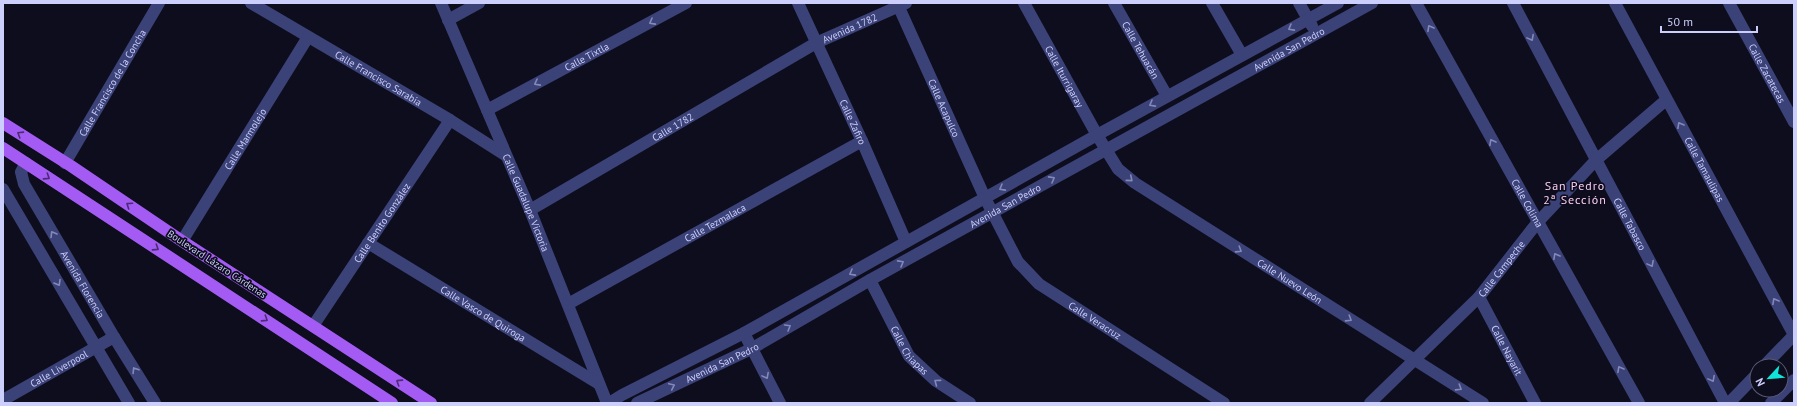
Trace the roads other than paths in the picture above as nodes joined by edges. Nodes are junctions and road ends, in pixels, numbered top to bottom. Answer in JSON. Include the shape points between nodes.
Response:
{"nodes":[{"id":1,"x":159,"y":3,"type":"edge"},
{"id":2,"x":251,"y":3,"type":"edge"},
{"id":3,"x":441,"y":3,"type":"edge"},
{"id":4,"x":480,"y":3,"type":"edge"},
{"id":5,"x":686,"y":3,"type":"edge"},
{"id":6,"x":798,"y":3,"type":"edge"},
{"id":7,"x":1024,"y":3,"type":"edge"},
{"id":8,"x":1114,"y":3,"type":"edge"},
{"id":9,"x":1212,"y":3,"type":"edge"},
{"id":10,"x":1299,"y":3,"type":"edge"},
{"id":11,"x":1338,"y":3,"type":"edge"},
{"id":12,"x":1372,"y":3,"type":"edge"},
{"id":13,"x":1416,"y":3,"type":"edge"},
{"id":14,"x":1513,"y":3,"type":"edge"},
{"id":15,"x":1615,"y":3,"type":"edge"},
{"id":16,"x":1729,"y":3,"type":"edge"},
{"id":17,"x":900,"y":4,"type":"edge"},
{"id":18,"x":1320,"y":7,"type":"edge"},
{"id":19,"x":1308,"y":19,"type":"junction"},
{"id":20,"x":448,"y":20,"type":"junction"},
{"id":21,"x":1330,"y":26,"type":"junction"},
{"id":22,"x":1316,"y":34,"type":"junction"},
{"id":23,"x":308,"y":37,"type":"junction"},
{"id":24,"x":816,"y":43,"type":"junction"},
{"id":25,"x":1242,"y":55,"type":"junction"},
{"id":26,"x":1167,"y":96,"type":"junction"},
{"id":27,"x":1666,"y":100,"type":"junction"},
{"id":28,"x":487,"y":110,"type":"junction"},
{"id":29,"x":450,"y":120,"type":"junction"},
{"id":30,"x":1794,"y":122,"type":"edge"},
{"id":31,"x":3,"y":123,"type":"edge"},
{"id":32,"x":1097,"y":135,"type":"junction"},
{"id":33,"x":862,"y":141,"type":"junction"},
{"id":34,"x":3,"y":148,"type":"edge"},
{"id":35,"x":1106,"y":150,"type":"junction"},
{"id":36,"x":505,"y":155,"type":"junction"},
{"id":37,"x":1595,"y":161,"type":"junction"},
{"id":38,"x":26,"y":163,"type":"junction"},
{"id":39,"x":65,"y":163,"type":"junction"},
{"id":40,"x":3,"y":189,"type":"edge"},
{"id":41,"x":985,"y":198,"type":"junction"},
{"id":42,"x":530,"y":210,"type":"junction"},
{"id":43,"x":993,"y":212,"type":"junction"},
{"id":44,"x":1537,"y":223,"type":"junction"},
{"id":45,"x":182,"y":241,"type":"junction"},
{"id":46,"x":906,"y":242,"type":"junction"},
{"id":47,"x":368,"y":243,"type":"junction"},
{"id":48,"x":870,"y":280,"type":"junction"},
{"id":49,"x":1479,"y":297,"type":"junction"},
{"id":50,"x":568,"y":304,"type":"junction"},
{"id":51,"x":313,"y":326,"type":"junction"},
{"id":52,"x":744,"y":333,"type":"junction"},
{"id":53,"x":1794,"y":335,"type":"edge"},
{"id":54,"x":114,"y":337,"type":"junction"},
{"id":55,"x":96,"y":348,"type":"junction"},
{"id":56,"x":751,"y":349,"type":"junction"},
{"id":57,"x":1772,"y":358,"type":"edge"},
{"id":58,"x":1413,"y":360,"type":"junction"},
{"id":59,"x":1794,"y":380,"type":"edge"},
{"id":60,"x":1749,"y":382,"type":"edge"},
{"id":61,"x":599,"y":384,"type":"junction"},
{"id":62,"x":6,"y":398,"type":"edge"},
{"id":63,"x":130,"y":403,"type":"edge"},
{"id":64,"x":155,"y":403,"type":"edge"},
{"id":65,"x":392,"y":403,"type":"edge"},
{"id":66,"x":431,"y":403,"type":"edge"},
{"id":67,"x":608,"y":403,"type":"edge"},
{"id":68,"x":637,"y":403,"type":"edge"},
{"id":69,"x":780,"y":403,"type":"edge"},
{"id":70,"x":970,"y":403,"type":"edge"},
{"id":71,"x":1224,"y":403,"type":"edge"},
{"id":72,"x":1370,"y":403,"type":"edge"},
{"id":73,"x":1483,"y":403,"type":"edge"},
{"id":74,"x":1535,"y":403,"type":"edge"},
{"id":75,"x":1639,"y":403,"type":"edge"},
{"id":76,"x":1725,"y":403,"type":"edge"},
{"id":77,"x":1729,"y":403,"type":"edge"},
{"id":78,"x":1771,"y":403,"type":"edge"}],
"edges":[{"from":1,"to":39,"type":"street","name":"Calle Francisco de la Concha"},
{"from":2,"to":23,"type":"street","name":"Calle Francisco Sarabia"},
{"from":3,"to":20,"type":"street","name":"Calle Guadalupe Victoria"},
{"from":4,"to":20,"type":"street"},
{"from":5,"to":28,"type":"street","name":"Calle Tixtla","one_way":true},
{"from":6,"to":24,"type":"street","name":"Calle Zafiro"},
{"from":7,"to":32,"type":"street","name":"Calle Iturrigaray"},
{"from":8,"to":26,"type":"street","name":"Calle Tehuacán"},
{"from":9,"to":25,"type":"street"},
{"from":10,"to":19,"type":"street"},
{"from":11,"to":18,"type":"street","name":"Avenida San Pedro"},
{"from":12,"to":21,"type":"street","name":"Avenida San Pedro"},
{"from":44,"to":13,"type":"street","name":"Calle Colima","one_way":true},
{"from":14,"to":37,"type":"street","name":"Calle Tabasco","one_way":true},
{"from":15,"to":27,"type":"street","name":"Calle Tamaulipas"},
{"from":16,"to":30,"type":"street","name":"Calle Zacatecas"},
{"from":17,"to":24,"type":"street","name":"Avenida 1782"},
{"from":17,"to":41,"type":"street","name":"Calle Acapulco"},
{"from":18,"to":19,"type":"street","name":"Avenida San Pedro"},
{"from":18,"to":21,"type":"street"},
{"from":19,"to":22,"type":"street"},
{"from":19,"to":25,"type":"street","name":"Avenida San Pedro","one_way":true},
{"from":20,"to":28,"type":"street","name":"Calle Guadalupe Victoria"},
{"from":21,"to":22,"type":"street","name":"Avenida San Pedro"},
{"from":22,"to":35,"type":"street","name":"Avenida San Pedro"},
{"from":23,"to":29,"type":"street","name":"Calle Francisco Sarabia"},
{"from":23,"to":45,"type":"street","name":"Calle Marmolejo"},
{"from":24,"to":33,"type":"street","name":"Calle Zafiro"},
{"from":24,"to":42,"type":"street","name":"Calle 1782"},
{"from":25,"to":26,"type":"street","name":"Avenida San Pedro"},
{"from":26,"to":32,"type":"street","name":"Avenida San Pedro","one_way":true},
{"from":27,"to":37,"type":"street","name":"Calle Campeche"},
{"from":53,"to":27,"type":"street","name":"Calle Tamaulipas","one_way":true},
{"from":28,"to":36,"type":"street","name":"Calle Guadalupe Victoria"},
{"from":29,"to":36,"type":"street","name":"Calle Francisco Sarabia"},
{"from":29,"to":47,"type":"street","name":"Calle Benito González"},
{"from":39,"to":31,"type":"main road","name":"Boulevard Lázaro Cárdenas","one_way":true},
{"from":32,"to":35,"type":"street","name":"Calle Iturrigaray"},
{"from":32,"to":41,"type":"street","name":"Avenida San Pedro","one_way":true},
{"from":33,"to":46,"type":"street","name":"Calle Zafiro"},
{"from":33,"to":50,"type":"street","name":"Calle Tezmalaca"},
{"from":34,"to":38,"type":"main road","name":"Boulevard Lázaro Cárdenas"},
{"from":43,"to":35,"type":"street","name":"Avenida San Pedro","one_way":true},
{"from":35,"to":58,"type":"street","name":"Calle Nuevo León","one_way":true,"via":[[1118,169],[1135,183]]},
{"from":36,"to":42,"type":"street","name":"Calle Guadalupe Victoria"},
{"from":37,"to":44,"type":"street","name":"Calle Campeche"},
{"from":37,"to":76,"type":"street","name":"Calle Tabasco","one_way":true},
{"from":54,"to":38,"type":"street","name":"Avenida Florencia","one_way":true,"via":[[24,184],[21,172]]},
{"from":38,"to":65,"type":"main road","name":"Boulevard Lázaro Cárdenas","one_way":true},
{"from":45,"to":39,"type":"main road","name":"Boulevard Lázaro Cárdenas","one_way":true},
{"from":40,"to":55,"type":"street","name":"Avenida Florencia","one_way":true},
{"from":41,"to":43,"type":"street","name":"Calle Acapulco"},
{"from":41,"to":46,"type":"street","name":"Avenida San Pedro"},
{"from":42,"to":50,"type":"street","name":"Calle Guadalupe Victoria"},
{"from":48,"to":43,"type":"street","name":"Avenida San Pedro","one_way":true},
{"from":43,"to":71,"type":"street","name":"Calle Veracruz","via":[[1018,262],[1039,284]]},
{"from":44,"to":49,"type":"street","name":"Calle Campeche"},
{"from":75,"to":44,"type":"street","name":"Calle Colima","one_way":true},
{"from":45,"to":51,"type":"main road","name":"Boulevard Lázaro Cárdenas"},
{"from":46,"to":52,"type":"street","name":"Avenida San Pedro","one_way":true},
{"from":47,"to":51,"type":"street","name":"Calle Benito González"},
{"from":47,"to":61,"type":"street","name":"Calle Vasco de Quiroga"},
{"from":56,"to":48,"type":"street","name":"Avenida San Pedro","one_way":true},
{"from":70,"to":48,"type":"street","name":"Calle Chiapas","one_way":true,"via":[[936,381],[909,356]]},
{"from":49,"to":58,"type":"street","name":"Calle Campeche"},
{"from":49,"to":74,"type":"street","name":"Calle Nayarit"},
{"from":50,"to":61,"type":"street","name":"Calle Guadalupe Victoria"},
{"from":66,"to":51,"type":"main road","name":"Boulevard Lázaro Cárdenas","one_way":true},
{"from":52,"to":56,"type":"street"},
{"from":52,"to":67,"type":"street","name":"Avenida San Pedro"},
{"from":53,"to":57,"type":"street"},
{"from":54,"to":55,"type":"street","name":"Calle Liverpool"},
{"from":64,"to":54,"type":"street","name":"Avenida Florencia","one_way":true},
{"from":55,"to":62,"type":"street","name":"Calle Liverpool"},
{"from":55,"to":63,"type":"street","name":"Avenida Florencia"},
{"from":68,"to":56,"type":"street","name":"Avenida San Pedro","one_way":true},
{"from":56,"to":69,"type":"street","one_way":true},
{"from":58,"to":72,"type":"street","name":"Calle Campeche"},
{"from":58,"to":73,"type":"street","name":"Calle Nuevo León","one_way":true},
{"from":59,"to":78,"type":"street"},
{"from":60,"to":77,"type":"street"},
{"from":61,"to":67,"type":"street","name":"Calle Guadalupe Victoria"}]}
